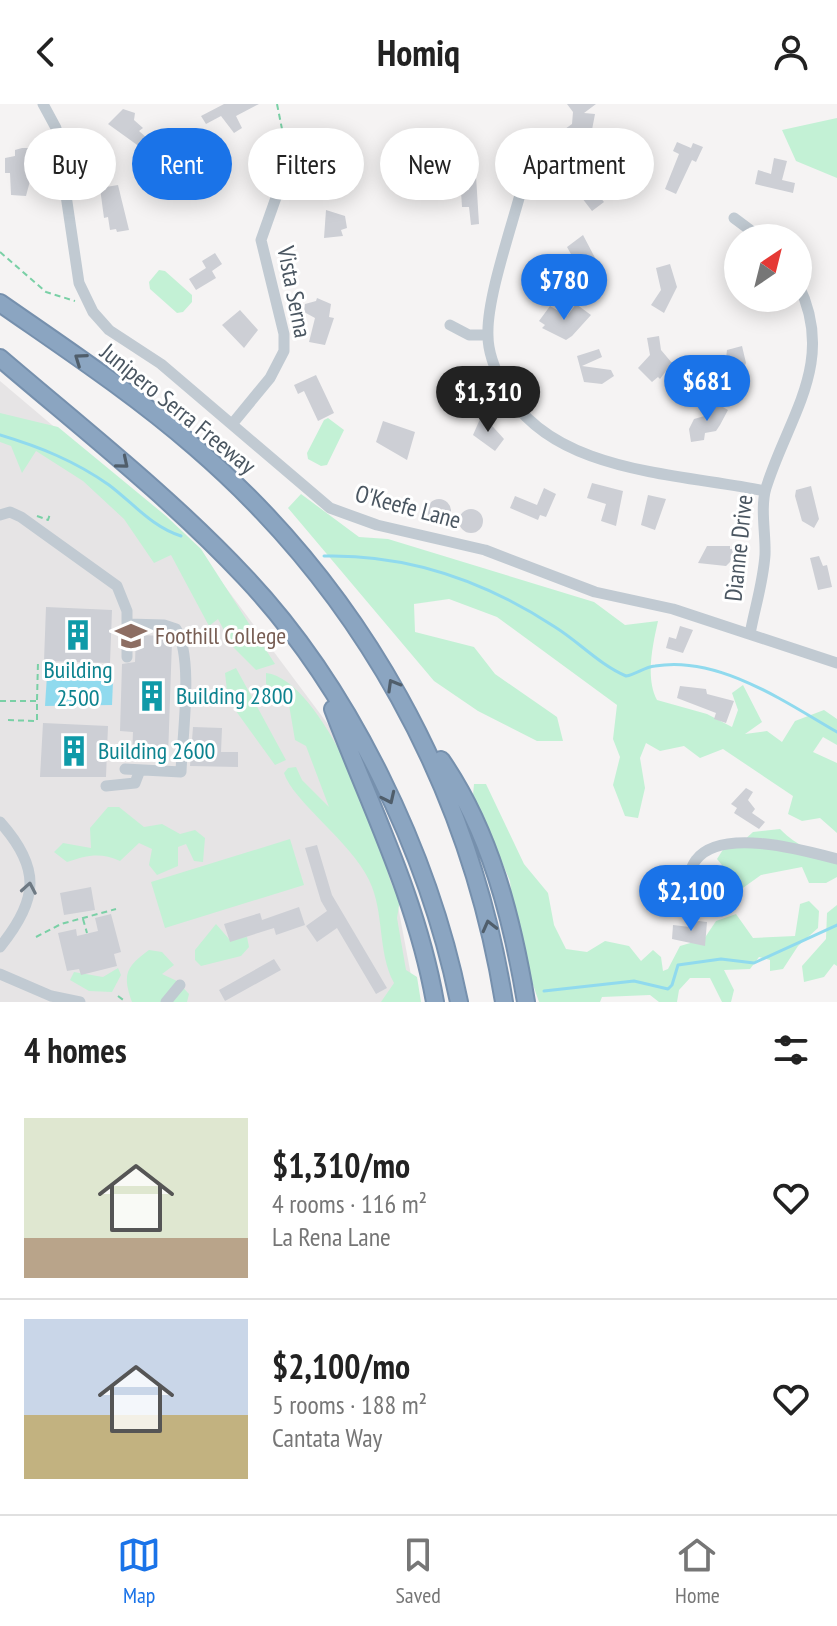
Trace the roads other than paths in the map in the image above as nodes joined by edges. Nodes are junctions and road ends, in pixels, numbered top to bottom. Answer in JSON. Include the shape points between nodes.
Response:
{"nodes":[{"id":1,"x":43,"y":104,"type":"edge"},
{"id":2,"x":275,"y":200,"type":"edge"},
{"id":3,"x":519,"y":200,"type":"edge"},
{"id":4,"x":734,"y":218,"type":"dead end"},
{"id":5,"x":742,"y":224,"type":"edge"},
{"id":6,"x":0,"y":303,"type":"edge"},
{"id":7,"x":808,"y":312,"type":"edge"},
{"id":8,"x":450,"y":325,"type":"dead end"},
{"id":9,"x":488,"y":335,"type":"junction"},
{"id":10,"x":0,"y":358,"type":"edge"},
{"id":11,"x":233,"y":423,"type":"junction"},
{"id":12,"x":765,"y":491,"type":"junction"},
{"id":13,"x":0,"y":515,"type":"edge"},
{"id":14,"x":128,"y":624,"type":"junction"},
{"id":15,"x":750,"y":634,"type":"junction"},
{"id":16,"x":127,"y":657,"type":"dead end"},
{"id":17,"x":837,"y":663,"type":"edge"},
{"id":18,"x":323,"y":681,"type":"junction"},
{"id":19,"x":420,"y":731,"type":"junction"},
{"id":20,"x":125,"y":769,"type":"dead end"},
{"id":21,"x":140,"y":770,"type":"junction"},
{"id":22,"x":106,"y":786,"type":"dead end"},
{"id":23,"x":2,"y":824,"type":"edge"},
{"id":24,"x":837,"y":859,"type":"edge"},
{"id":25,"x":686,"y":883,"type":"dead end"},
{"id":26,"x":511,"y":926,"type":"junction"},
{"id":27,"x":0,"y":947,"type":"edge"},
{"id":28,"x":0,"y":974,"type":"edge"},
{"id":29,"x":180,"y":985,"type":"dead end"},
{"id":30,"x":34,"y":997,"type":"edge"},
{"id":31,"x":80,"y":1002,"type":"edge"},
{"id":32,"x":166,"y":1002,"type":"edge"},
{"id":33,"x":435,"y":1002,"type":"edge"},
{"id":34,"x":459,"y":1002,"type":"edge"},
{"id":35,"x":504,"y":1002,"type":"edge"},
{"id":36,"x":526,"y":1002,"type":"edge"},
{"id":37,"x":535,"y":1002,"type":"edge"}],
"edges":[{"from":1,"to":11,"type":"street","name":"O'Keefe Lane","via":[[56,128],[84,299],[109,330]]},
{"from":2,"to":11,"type":"street","name":"Vista Serna","via":[[261,240],[284,351],[270,378]]},
{"from":3,"to":9,"type":"street"},
{"from":4,"to":5,"type":"street"},
{"from":19,"to":6,"type":"highway","name":"Junipero Serra Freeway","one_way":true,"via":[[344,610],[235,484],[151,411]]},
{"from":7,"to":12,"type":"street","name":"Dianne Drive","via":[[812,352],[804,400]]},
{"from":8,"to":9,"type":"street","via":[[469,335]]},
{"from":9,"to":12,"type":"street","via":[[494,369],[512,403],[548,436],[631,468]]},
{"from":10,"to":18,"type":"highway","one_way":true,"via":[[207,537],[248,580]]},
{"from":11,"to":15,"type":"street","name":"O'Keefe Lane","via":[[330,508],[377,525],[485,550],[595,592]]},
{"from":12,"to":15,"type":"street","name":"Dianne Drive","via":[[763,580]]},
{"from":13,"to":14,"type":"street","via":[[21,517],[117,586]]},
{"from":14,"to":16,"type":"street"},
{"from":14,"to":21,"type":"street","via":[[176,629],[184,669],[181,772]]},
{"from":15,"to":17,"type":"street","name":"O'Keefe Lane"},
{"from":18,"to":33,"type":"highway","via":[[408,897]]},
{"from":18,"to":34,"type":"highway","one_way":true,"via":[[363,747],[406,837],[438,921]]},
{"from":19,"to":26,"type":"highway","via":[[471,813]]},
{"from":35,"to":19,"type":"highway","name":"Junipero Serra Freeway","one_way":true,"via":[[469,858]]},
{"from":20,"to":21,"type":"street"},
{"from":21,"to":22,"type":"street","via":[[135,783]]},
{"from":27,"to":23,"type":"street","one_way":true,"via":[[26,902],[31,875],[26,856]]},
{"from":24,"to":25,"type":"street","via":[[731,841],[696,860]]},
{"from":26,"to":36,"type":"highway"},
{"from":26,"to":37,"type":"highway"},
{"from":28,"to":30,"type":"street"},
{"from":29,"to":32,"type":"street"},
{"from":30,"to":31,"type":"street"}]}
